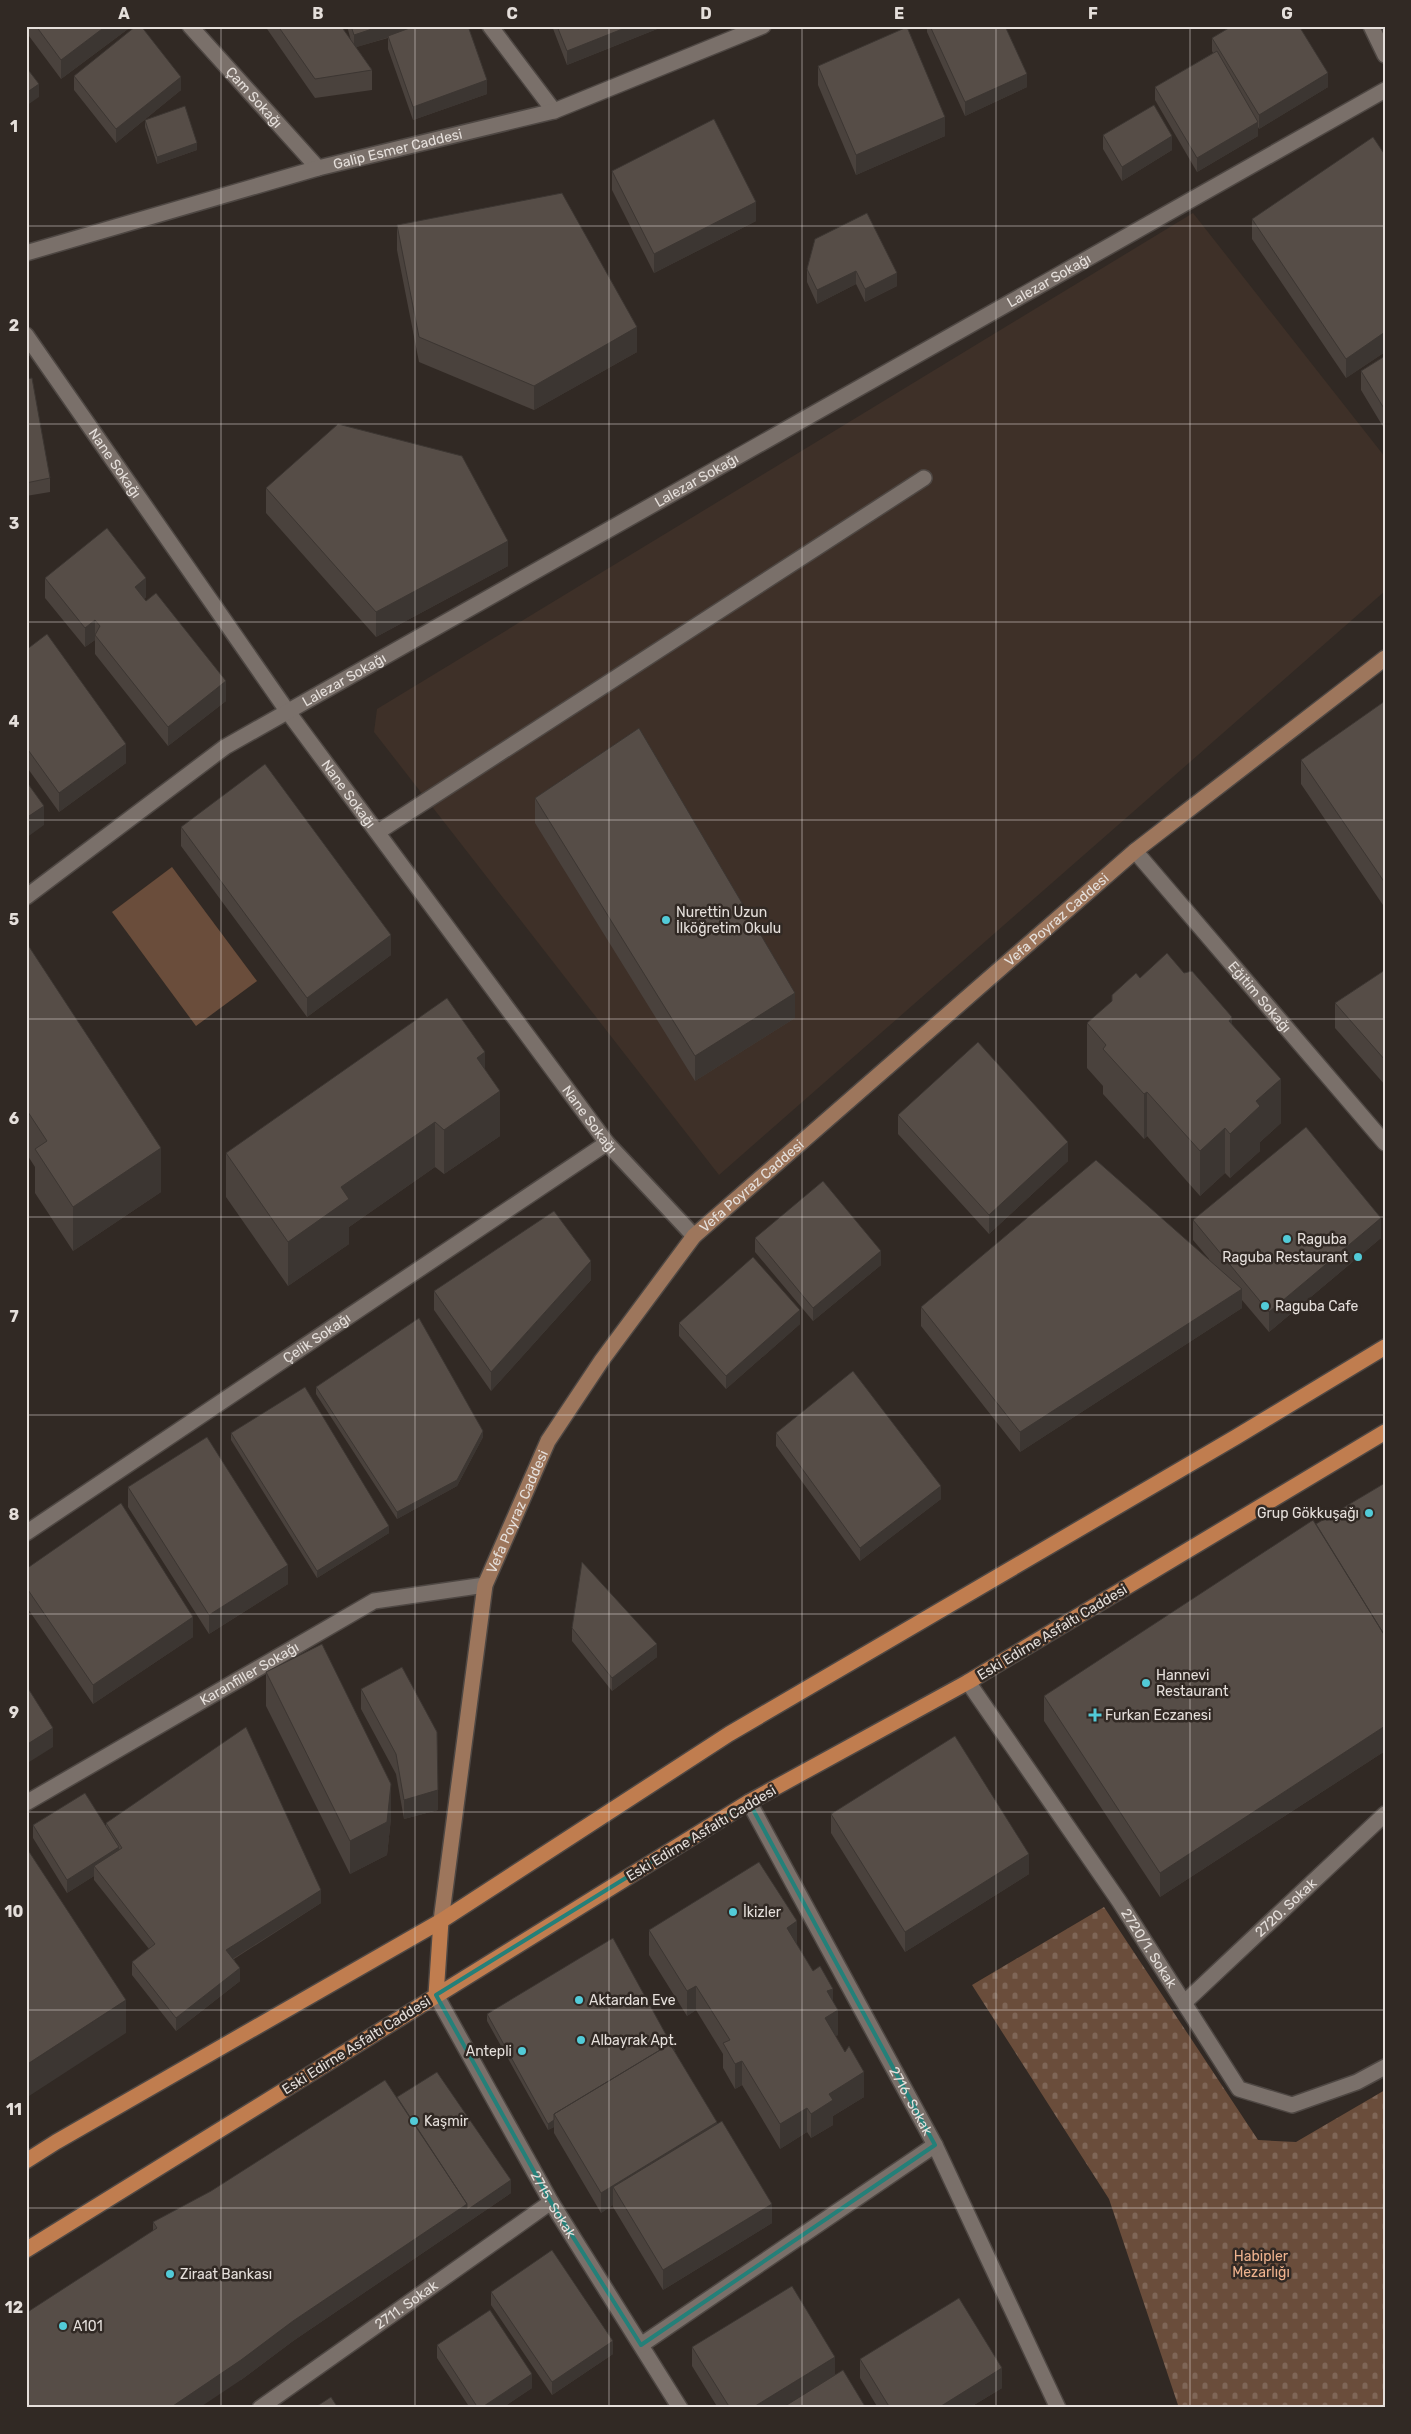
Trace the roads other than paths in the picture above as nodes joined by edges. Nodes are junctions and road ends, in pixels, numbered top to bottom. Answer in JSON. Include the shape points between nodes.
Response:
{"nodes":[{"id":1,"x":190,"y":26,"type":"edge"},
{"id":2,"x":490,"y":26,"type":"edge"},
{"id":3,"x":763,"y":26,"type":"edge"},
{"id":4,"x":1371,"y":26,"type":"edge"},
{"id":5,"x":1385,"y":55,"type":"edge"},
{"id":6,"x":1385,"y":90,"type":"edge"},
{"id":7,"x":554,"y":111,"type":"junction"},
{"id":8,"x":318,"y":168,"type":"junction"},
{"id":9,"x":26,"y":253,"type":"edge"},
{"id":10,"x":26,"y":335,"type":"edge"},
{"id":11,"x":924,"y":478,"type":"dead end"},
{"id":12,"x":1385,"y":658,"type":"edge"},
{"id":13,"x":288,"y":712,"type":"junction"},
{"id":14,"x":378,"y":832,"type":"junction"},
{"id":15,"x":1136,"y":851,"type":"junction"},
{"id":16,"x":26,"y":897,"type":"edge"},
{"id":17,"x":607,"y":1143,"type":"junction"},
{"id":18,"x":1385,"y":1143,"type":"edge"},
{"id":19,"x":694,"y":1236,"type":"junction"},
{"id":20,"x":1385,"y":1347,"type":"edge"},
{"id":21,"x":1385,"y":1432,"type":"edge"},
{"id":22,"x":26,"y":1533,"type":"edge"},
{"id":23,"x":485,"y":1585,"type":"junction"},
{"id":24,"x":968,"y":1682,"type":"junction"},
{"id":25,"x":749,"y":1802,"type":"junction"},
{"id":26,"x":26,"y":1803,"type":"edge"},
{"id":27,"x":1385,"y":1814,"type":"edge"},
{"id":28,"x":441,"y":1921,"type":"junction"},
{"id":29,"x":436,"y":1994,"type":"junction"},
{"id":30,"x":1185,"y":2002,"type":"junction"},
{"id":31,"x":1385,"y":2067,"type":"edge"},
{"id":32,"x":935,"y":2145,"type":"junction"},
{"id":33,"x":26,"y":2160,"type":"edge"},
{"id":34,"x":551,"y":2202,"type":"junction"},
{"id":35,"x":26,"y":2250,"type":"edge"},
{"id":36,"x":641,"y":2345,"type":"junction"},
{"id":37,"x":260,"y":2408,"type":"edge"},
{"id":38,"x":680,"y":2408,"type":"edge"},
{"id":39,"x":1058,"y":2408,"type":"edge"}],
"edges":[{"from":1,"to":8,"type":"street","name":"Çam Sokağı"},
{"from":2,"to":7,"type":"street"},
{"from":3,"to":7,"type":"street","name":"Galip Esmer Caddesi"},
{"from":4,"to":5,"type":"street"},
{"from":6,"to":13,"type":"street","name":"Lalezar Sokağı"},
{"from":7,"to":8,"type":"street","name":"Galip Esmer Caddesi"},
{"from":8,"to":9,"type":"street","name":"Galip Esmer Caddesi"},
{"from":10,"to":13,"type":"street","name":"Nane Sokağı"},
{"from":11,"to":14,"type":"street"},
{"from":12,"to":15,"type":"main road","name":"Vefa Poyraz Caddesi"},
{"from":13,"to":14,"type":"street","name":"Nane Sokağı"},
{"from":13,"to":16,"type":"street","name":"Lalezar Sokağı","via":[[225,747]]},
{"from":14,"to":17,"type":"street","name":"Nane Sokağı"},
{"from":15,"to":18,"type":"street","name":"Eğitim Sokağı"},
{"from":15,"to":19,"type":"main road","name":"Vefa Poyraz Caddesi"},
{"from":17,"to":19,"type":"street","name":"Nane Sokağı"},
{"from":17,"to":22,"type":"street","name":"Çelik Sokağı"},
{"from":19,"to":23,"type":"main road","name":"Vefa Poyraz Caddesi","via":[[602,1360],[548,1442]]},
{"from":20,"to":28,"type":"main road","via":[[729,1734]]},
{"from":21,"to":24,"type":"main road","name":"Eski Edirne Asfaltı Caddesi"},
{"from":23,"to":26,"type":"street","name":"Karanfiller Sokağı","via":[[374,1601]]},
{"from":23,"to":28,"type":"main road","name":"Vefa Poyraz Caddesi"},
{"from":24,"to":25,"type":"main road","name":"Eski Edirne Asfaltı Caddesi"},
{"from":24,"to":30,"type":"street","name":"2720/1. Sokak"},
{"from":25,"to":29,"type":"main road","name":"Eski Edirne Asfaltı Caddesi"},
{"from":25,"to":32,"type":"street","name":"2716. Sokak"},
{"from":27,"to":30,"type":"street","name":"2720. Sokak"},
{"from":28,"to":29,"type":"main road"},
{"from":28,"to":33,"type":"main road"},
{"from":29,"to":34,"type":"street","name":"2715. Sokak"},
{"from":29,"to":35,"type":"main road","name":"Eski Edirne Asfaltı Caddesi"},
{"from":30,"to":31,"type":"street","name":"2720/1. Sokak","via":[[1239,2089],[1292,2105],[1357,2082]]},
{"from":32,"to":36,"type":"street"},
{"from":32,"to":39,"type":"street","name":"2716. Sokak"},
{"from":34,"to":36,"type":"street","name":"2715. Sokak"},
{"from":34,"to":37,"type":"street","name":"2711. Sokak"},
{"from":36,"to":38,"type":"street","name":"2715. Sokak"}]}
